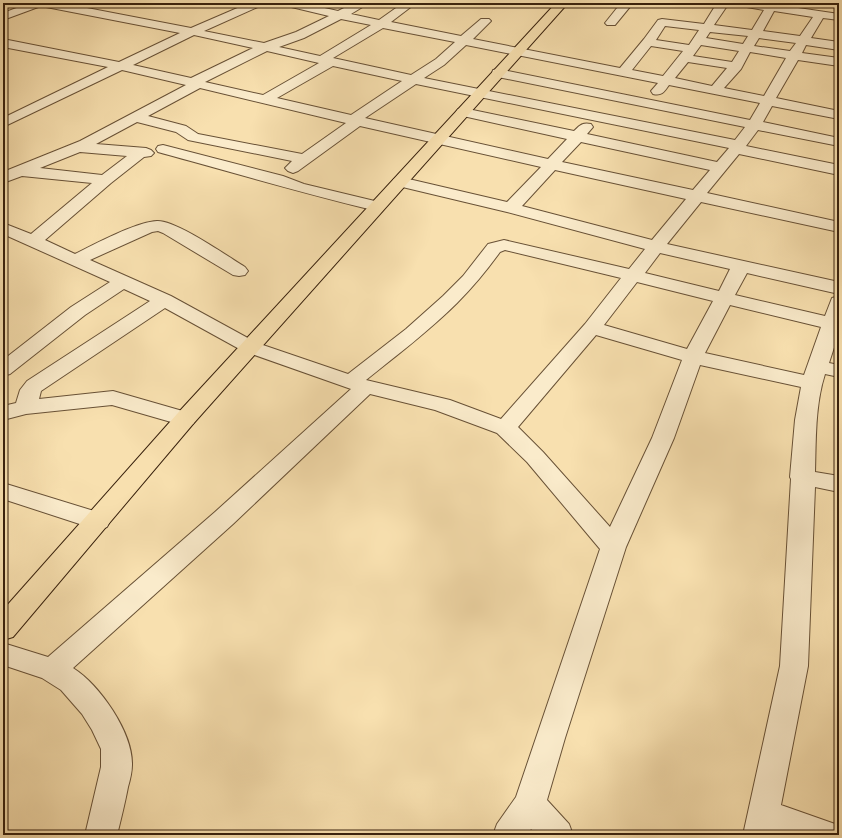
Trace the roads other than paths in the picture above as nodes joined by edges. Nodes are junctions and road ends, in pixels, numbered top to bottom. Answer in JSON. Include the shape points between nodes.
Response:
{"nodes":[{"id":1,"x":40,"y":3,"type":"edge"},
{"id":2,"x":258,"y":3,"type":"edge"},
{"id":3,"x":287,"y":3,"type":"edge"},
{"id":4,"x":363,"y":3,"type":"edge"},
{"id":5,"x":410,"y":3,"type":"edge"},
{"id":6,"x":562,"y":3,"type":"edge"},
{"id":7,"x":627,"y":3,"type":"edge"},
{"id":8,"x":723,"y":3,"type":"edge"},
{"id":9,"x":741,"y":3,"type":"edge"},
{"id":10,"x":771,"y":7,"type":"junction"},
{"id":11,"x":340,"y":14,"type":"junction"},
{"id":12,"x":839,"y":14,"type":"edge"},
{"id":13,"x":3,"y":17,"type":"edge"},
{"id":14,"x":485,"y":21,"type":"dead end"},
{"id":15,"x":611,"y":23,"type":"dead end"},
{"id":16,"x":381,"y":24,"type":"junction"},
{"id":17,"x":705,"y":27,"type":"junction"},
{"id":18,"x":812,"y":30,"type":"junction"},
{"id":19,"x":191,"y":32,"type":"junction"},
{"id":20,"x":754,"y":33,"type":"junction"},
{"id":21,"x":464,"y":41,"type":"junction"},
{"id":22,"x":648,"y":42,"type":"junction"},
{"id":23,"x":3,"y":43,"type":"edge"},
{"id":24,"x":839,"y":46,"type":"edge"},
{"id":25,"x":266,"y":47,"type":"junction"},
{"id":26,"x":691,"y":49,"type":"junction"},
{"id":27,"x":746,"y":49,"type":"junction"},
{"id":28,"x":519,"y":52,"type":"junction"},
{"id":29,"x":794,"y":55,"type":"junction"},
{"id":30,"x":326,"y":61,"type":"junction"},
{"id":31,"x":839,"y":62,"type":"edge"},
{"id":32,"x":121,"y":66,"type":"junction"},
{"id":33,"x":736,"y":66,"type":"junction"},
{"id":34,"x":623,"y":72,"type":"junction"},
{"id":35,"x":498,"y":73,"type":"junction"},
{"id":36,"x":415,"y":79,"type":"junction"},
{"id":37,"x":664,"y":81,"type":"junction"},
{"id":38,"x":195,"y":83,"type":"junction"},
{"id":39,"x":565,"y":87,"type":"junction"},
{"id":40,"x":715,"y":90,"type":"junction"},
{"id":41,"x":479,"y":94,"type":"junction"},
{"id":42,"x":611,"y":96,"type":"junction"},
{"id":43,"x":264,"y":100,"type":"junction"},
{"id":44,"x":768,"y":101,"type":"junction"},
{"id":45,"x":649,"y":103,"type":"junction"},
{"id":46,"x":544,"y":108,"type":"junction"},
{"id":47,"x":3,"y":112,"type":"edge"},
{"id":48,"x":463,"y":112,"type":"junction"},
{"id":49,"x":839,"y":115,"type":"edge"},
{"id":50,"x":20,"y":116,"type":"junction"},
{"id":51,"x":134,"y":117,"type":"junction"},
{"id":52,"x":594,"y":118,"type":"junction"},
{"id":53,"x":355,"y":121,"type":"junction"},
{"id":54,"x":3,"y":123,"type":"edge"},
{"id":55,"x":528,"y":125,"type":"junction"},
{"id":56,"x":754,"y":125,"type":"junction"},
{"id":57,"x":191,"y":135,"type":"junction"},
{"id":58,"x":578,"y":136,"type":"junction"},
{"id":59,"x":439,"y":140,"type":"junction"},
{"id":60,"x":839,"y":142,"type":"edge"},
{"id":61,"x":79,"y":147,"type":"junction"},
{"id":62,"x":738,"y":147,"type":"junction"},
{"id":63,"x":163,"y":149,"type":"junction"},
{"id":64,"x":140,"y":153,"type":"junction"},
{"id":65,"x":304,"y":159,"type":"junction"},
{"id":66,"x":552,"y":165,"type":"junction"},
{"id":67,"x":720,"y":167,"type":"junction"},
{"id":68,"x":839,"y":170,"type":"edge"},
{"id":69,"x":21,"y":171,"type":"junction"},
{"id":70,"x":3,"y":178,"type":"edge"},
{"id":71,"x":277,"y":179,"type":"junction"},
{"id":72,"x":105,"y":180,"type":"junction"},
{"id":73,"x":400,"y":182,"type":"junction"},
{"id":74,"x":696,"y":196,"type":"junction"},
{"id":75,"x":377,"y":206,"type":"junction"},
{"id":76,"x":512,"y":208,"type":"junction"},
{"id":77,"x":839,"y":227,"type":"edge"},
{"id":78,"x":3,"y":228,"type":"edge"},
{"id":79,"x":32,"y":242,"type":"junction"},
{"id":80,"x":656,"y":247,"type":"junction"},
{"id":81,"x":75,"y":260,"type":"junction"},
{"id":82,"x":741,"y":266,"type":"junction"},
{"id":83,"x":239,"y":271,"type":"dead end"},
{"id":84,"x":634,"y":276,"type":"junction"},
{"id":85,"x":123,"y":282,"type":"junction"},
{"id":86,"x":839,"y":288,"type":"edge"},
{"id":87,"x":724,"y":296,"type":"junction"},
{"id":88,"x":164,"y":300,"type":"junction"},
{"id":89,"x":837,"y":317,"type":"edge"},
{"id":90,"x":592,"y":328,"type":"junction"},
{"id":91,"x":250,"y":347,"type":"junction"},
{"id":92,"x":693,"y":357,"type":"junction"},
{"id":93,"x":3,"y":370,"type":"edge"},
{"id":94,"x":823,"y":373,"type":"edge"},
{"id":95,"x":359,"y":384,"type":"junction"},
{"id":96,"x":26,"y":407,"type":"junction"},
{"id":97,"x":3,"y":413,"type":"edge"},
{"id":98,"x":185,"y":419,"type":"junction"},
{"id":99,"x":505,"y":428,"type":"junction"},
{"id":100,"x":802,"y":477,"type":"junction"},
{"id":101,"x":839,"y":484,"type":"edge"},
{"id":102,"x":3,"y":491,"type":"edge"},
{"id":103,"x":98,"y":521,"type":"junction"},
{"id":104,"x":613,"y":547,"type":"junction"},
{"id":105,"x":3,"y":629,"type":"edge"},
{"id":106,"x":3,"y":654,"type":"edge"},
{"id":107,"x":52,"y":670,"type":"junction"},
{"id":108,"x":530,"y":804,"type":"junction"},
{"id":109,"x":762,"y":824,"type":"edge"},
{"id":110,"x":101,"y":835,"type":"edge"},
{"id":111,"x":509,"y":835,"type":"edge"},
{"id":112,"x":556,"y":835,"type":"edge"},
{"id":113,"x":823,"y":835,"type":"edge"}],
"edges":[{"from":1,"to":13,"type":"street"},
{"from":1,"to":19,"type":"street"},
{"from":2,"to":19,"type":"street"},
{"from":3,"to":11,"type":"street"},
{"from":4,"to":11,"type":"street"},
{"from":5,"to":16,"type":"street"},
{"from":6,"to":28,"type":"main road"},
{"from":7,"to":15,"type":"street"},
{"from":8,"to":17,"type":"street"},
{"from":9,"to":10,"type":"street"},
{"from":10,"to":18,"type":"street"},
{"from":10,"to":20,"type":"street"},
{"from":11,"to":16,"type":"street"},
{"from":11,"to":25,"type":"street","via":[[300,35]]},
{"from":12,"to":18,"type":"street"},
{"from":14,"to":21,"type":"street"},
{"from":16,"to":21,"type":"street"},
{"from":16,"to":30,"type":"street"},
{"from":17,"to":20,"type":"street"},
{"from":17,"to":22,"type":"street","via":[[662,22]]},
{"from":17,"to":26,"type":"street"},
{"from":18,"to":20,"type":"street"},
{"from":18,"to":24,"type":"street"},
{"from":18,"to":29,"type":"street"},
{"from":19,"to":25,"type":"street"},
{"from":19,"to":32,"type":"street"},
{"from":20,"to":27,"type":"street"},
{"from":21,"to":28,"type":"street"},
{"from":21,"to":36,"type":"street"},
{"from":22,"to":26,"type":"street"},
{"from":22,"to":34,"type":"street"},
{"from":23,"to":32,"type":"street"},
{"from":25,"to":30,"type":"street"},
{"from":25,"to":38,"type":"street"},
{"from":26,"to":27,"type":"street"},
{"from":26,"to":33,"type":"street"},
{"from":26,"to":37,"type":"street"},
{"from":27,"to":29,"type":"street"},
{"from":27,"to":33,"type":"street"},
{"from":28,"to":34,"type":"street"},
{"from":28,"to":35,"type":"main road"},
{"from":29,"to":31,"type":"street"},
{"from":29,"to":44,"type":"street"},
{"from":30,"to":36,"type":"street"},
{"from":30,"to":43,"type":"street"},
{"from":32,"to":38,"type":"street"},
{"from":32,"to":50,"type":"street"},
{"from":33,"to":40,"type":"street"},
{"from":34,"to":37,"type":"street"},
{"from":35,"to":39,"type":"street"},
{"from":35,"to":41,"type":"main road"},
{"from":36,"to":41,"type":"street"},
{"from":36,"to":53,"type":"street"},
{"from":37,"to":40,"type":"street"},
{"from":37,"to":45,"type":"street"},
{"from":38,"to":43,"type":"street"},
{"from":38,"to":51,"type":"street"},
{"from":39,"to":42,"type":"street"},
{"from":39,"to":46,"type":"street"},
{"from":40,"to":44,"type":"street"},
{"from":41,"to":46,"type":"street"},
{"from":41,"to":48,"type":"main road"},
{"from":42,"to":45,"type":"street"},
{"from":42,"to":52,"type":"street"},
{"from":43,"to":53,"type":"street"},
{"from":44,"to":49,"type":"street"},
{"from":44,"to":56,"type":"street"},
{"from":45,"to":56,"type":"street"},
{"from":46,"to":52,"type":"street"},
{"from":46,"to":55,"type":"street"},
{"from":47,"to":50,"type":"street"},
{"from":48,"to":55,"type":"street"},
{"from":48,"to":59,"type":"main road"},
{"from":50,"to":54,"type":"street"},
{"from":51,"to":57,"type":"street","via":[[181,129]]},
{"from":51,"to":61,"type":"street"},
{"from":52,"to":58,"type":"street"},
{"from":52,"to":62,"type":"street"},
{"from":53,"to":59,"type":"street"},
{"from":53,"to":65,"type":"street"},
{"from":55,"to":58,"type":"street"},
{"from":56,"to":60,"type":"street"},
{"from":56,"to":62,"type":"street"},
{"from":57,"to":63,"type":"street"},
{"from":57,"to":65,"type":"street"},
{"from":58,"to":66,"type":"street"},
{"from":58,"to":67,"type":"street"},
{"from":59,"to":66,"type":"street"},
{"from":59,"to":73,"type":"main road"},
{"from":61,"to":64,"type":"street"},
{"from":61,"to":69,"type":"street"},
{"from":62,"to":67,"type":"street"},
{"from":62,"to":68,"type":"street"},
{"from":63,"to":64,"type":"street","via":[[152,153]]},
{"from":63,"to":71,"type":"street"},
{"from":64,"to":72,"type":"street"},
{"from":65,"to":71,"type":"street"},
{"from":66,"to":74,"type":"street"},
{"from":66,"to":76,"type":"street"},
{"from":67,"to":74,"type":"street"},
{"from":69,"to":70,"type":"street"},
{"from":69,"to":72,"type":"street"},
{"from":71,"to":75,"type":"street"},
{"from":72,"to":79,"type":"street"},
{"from":73,"to":75,"type":"main road"},
{"from":73,"to":76,"type":"street"},
{"from":74,"to":77,"type":"street"},
{"from":74,"to":80,"type":"street"},
{"from":75,"to":91,"type":"main road"},
{"from":76,"to":80,"type":"street"},
{"from":78,"to":79,"type":"street"},
{"from":79,"to":81,"type":"street"},
{"from":80,"to":82,"type":"street"},
{"from":80,"to":84,"type":"street"},
{"from":81,"to":83,"type":"street","via":[[147,228],[158,226],[169,229]]},
{"from":81,"to":85,"type":"street"},
{"from":82,"to":86,"type":"street"},
{"from":82,"to":87,"type":"street"},
{"from":84,"to":87,"type":"street"},
{"from":84,"to":90,"type":"street"},
{"from":84,"to":95,"type":"street","via":[[504,245],[498,246],[450,300]]},
{"from":85,"to":88,"type":"street"},
{"from":85,"to":93,"type":"street","via":[[78,312]]},
{"from":87,"to":89,"type":"street"},
{"from":87,"to":92,"type":"street"},
{"from":88,"to":91,"type":"street"},
{"from":88,"to":96,"type":"street","via":[[34,386]]},
{"from":89,"to":94,"type":"street"},
{"from":90,"to":92,"type":"street"},
{"from":90,"to":99,"type":"street"},
{"from":91,"to":95,"type":"street"},
{"from":91,"to":98,"type":"main road"},
{"from":92,"to":94,"type":"street"},
{"from":92,"to":104,"type":"street","via":[[663,438]]},
{"from":94,"to":100,"type":"street","via":[[806,420]]},
{"from":95,"to":99,"type":"street","via":[[442,405]]},
{"from":95,"to":107,"type":"street","via":[[224,518]]},
{"from":96,"to":97,"type":"street"},
{"from":96,"to":98,"type":"street","via":[[113,398]]},
{"from":98,"to":103,"type":"main road"},
{"from":99,"to":104,"type":"street","via":[[535,457]]},
{"from":100,"to":101,"type":"street"},
{"from":100,"to":109,"type":"street","via":[[794,666]]},
{"from":102,"to":103,"type":"street"},
{"from":103,"to":105,"type":"main road"},
{"from":104,"to":108,"type":"street"},
{"from":106,"to":107,"type":"street"},
{"from":107,"to":110,"type":"street","via":[[71,682],[92,705],[116,749],[117,767]]},
{"from":108,"to":111,"type":"street"},
{"from":108,"to":112,"type":"street"},
{"from":109,"to":113,"type":"street"}]}
